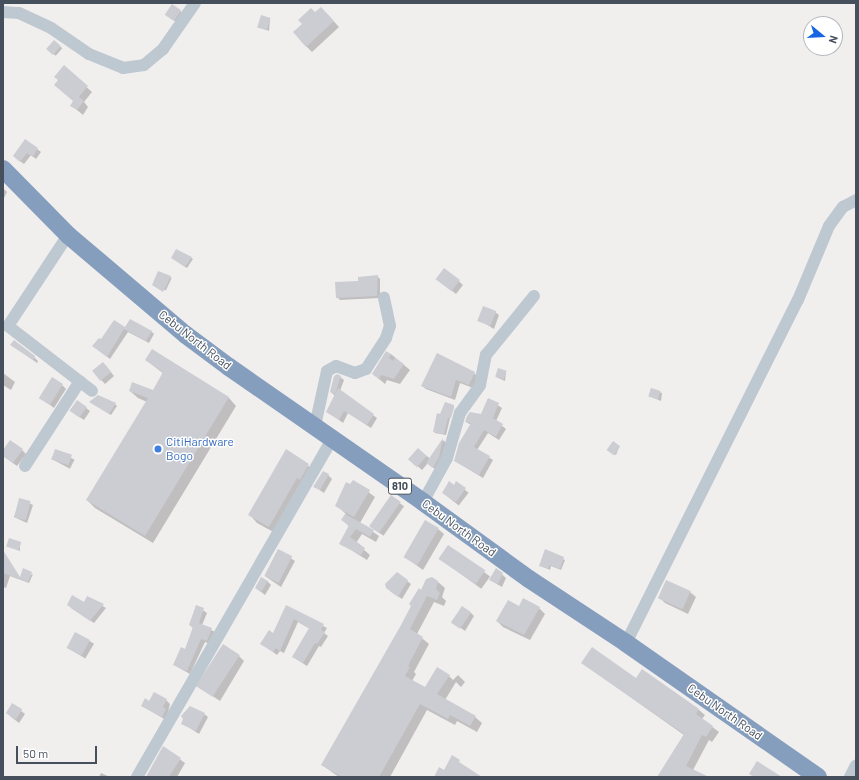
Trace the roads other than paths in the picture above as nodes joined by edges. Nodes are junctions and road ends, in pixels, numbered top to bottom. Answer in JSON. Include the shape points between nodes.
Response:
{"nodes":[{"id":1,"x":195,"y":3,"type":"edge"},
{"id":2,"x":3,"y":12,"type":"edge"},
{"id":3,"x":3,"y":169,"type":"edge"},
{"id":4,"x":856,"y":200,"type":"edge"},
{"id":5,"x":68,"y":235,"type":"junction"},
{"id":6,"x":534,"y":296,"type":"dead end"},
{"id":7,"x":384,"y":298,"type":"dead end"},
{"id":8,"x":80,"y":380,"type":"junction"},
{"id":9,"x":92,"y":391,"type":"dead end"},
{"id":10,"x":314,"y":426,"type":"junction"},
{"id":11,"x":333,"y":438,"type":"junction"},
{"id":12,"x":26,"y":466,"type":"dead end"},
{"id":13,"x":424,"y":502,"type":"junction"},
{"id":14,"x":626,"y":643,"type":"junction"},
{"id":15,"x":856,"y":765,"type":"edge"},
{"id":16,"x":137,"y":777,"type":"edge"},
{"id":17,"x":818,"y":777,"type":"edge"},
{"id":18,"x":850,"y":777,"type":"edge"}],
"edges":[{"from":1,"to":2,"type":"street","via":[[163,49],[144,65],[123,68],[89,54],[51,28],[19,13]]},
{"from":3,"to":5,"type":"highway","name":"Cebu North Road","number":"810"},
{"from":4,"to":14,"type":"street","via":[[843,207],[829,226],[798,300]]},
{"from":5,"to":8,"type":"street","via":[[8,326]]},
{"from":5,"to":10,"type":"highway","name":"Cebu North Road","number":"810","via":[[186,334]]},
{"from":6,"to":13,"type":"street","via":[[486,355],[480,385],[460,412],[447,458]]},
{"from":7,"to":10,"type":"street","via":[[390,326],[386,338],[366,369],[355,373],[336,366],[327,372]]},
{"from":8,"to":9,"type":"street"},
{"from":8,"to":12,"type":"street"},
{"from":10,"to":11,"type":"highway","name":"Cebu North Road","number":"810"},
{"from":11,"to":13,"type":"highway","name":"Cebu North Road","number":"810"},
{"from":11,"to":16,"type":"street"},
{"from":13,"to":14,"type":"highway","name":"Cebu North Road","number":"810","via":[[529,579]]},
{"from":14,"to":17,"type":"highway","name":"Cebu North Road","number":"810"},
{"from":15,"to":18,"type":"street"}]}
